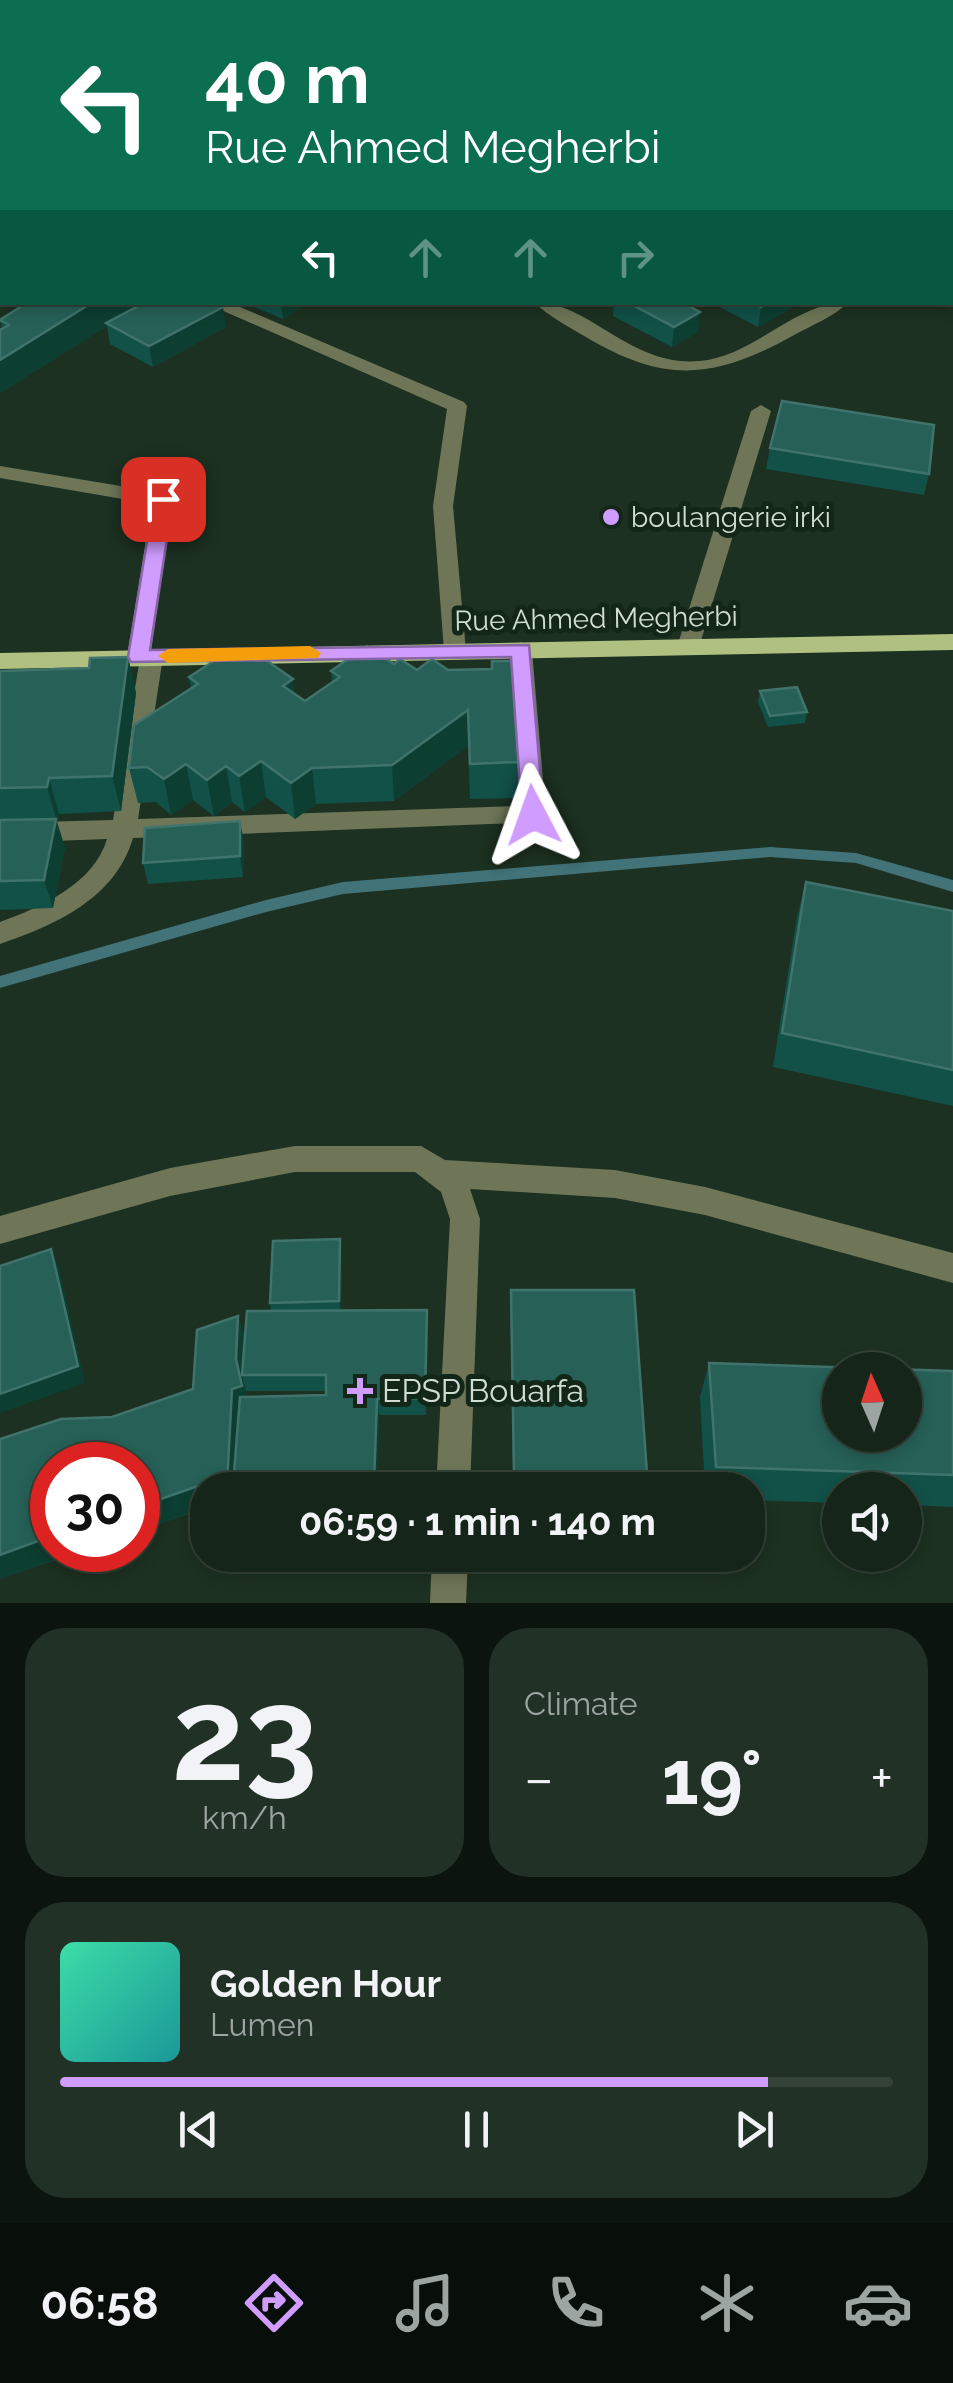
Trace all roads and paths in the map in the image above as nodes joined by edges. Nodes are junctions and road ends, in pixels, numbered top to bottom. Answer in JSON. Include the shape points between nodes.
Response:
{"nodes":[{"id":1,"x":219,"y":305,"type":"edge"},
{"id":2,"x":548,"y":305,"type":"edge"},
{"id":3,"x":834,"y":305,"type":"edge"},
{"id":4,"x":760,"y":411,"type":"dead end"},
{"id":5,"x":0,"y":472,"type":"edge"},
{"id":6,"x":953,"y":642,"type":"edge"},
{"id":7,"x":688,"y":647,"type":"junction"},
{"id":8,"x":455,"y":650,"type":"junction"},
{"id":9,"x":521,"y":650,"type":"junction"},
{"id":10,"x":145,"y":657,"type":"junction"},
{"id":11,"x":0,"y":661,"type":"edge"},
{"id":12,"x":123,"y":829,"type":"junction"},
{"id":13,"x":0,"y":833,"type":"edge"},
{"id":14,"x":0,"y":933,"type":"edge"},
{"id":15,"x":438,"y":1172,"type":"junction"},
{"id":16,"x":0,"y":1230,"type":"edge"},
{"id":17,"x":953,"y":1268,"type":"edge"},
{"id":18,"x":454,"y":1472,"type":"edge"},
{"id":19,"x":449,"y":1572,"type":"edge"},
{"id":20,"x":448,"y":1603,"type":"edge"}],
"edges":[{"from":1,"to":8,"type":"street","via":[[457,406],[442,506]]},
{"from":2,"to":3,"type":"street","via":[[628,354],[670,365],[721,363]]},
{"from":4,"to":7,"type":"street"},
{"from":5,"to":10,"type":"street","via":[[163,499]]},
{"from":6,"to":7,"type":"main road","name":"Rue Ahmed Megherbi"},
{"from":7,"to":9,"type":"main road","name":"Rue Ahmed Megherbi"},
{"from":8,"to":9,"type":"main road","name":"Rue Ahmed Megherbi"},
{"from":8,"to":10,"type":"main road","name":"Rue Ahmed Megherbi"},
{"from":9,"to":12,"type":"street","via":[[533,815]]},
{"from":10,"to":11,"type":"main road","name":"Rue Ahmed Megherbi"},
{"from":10,"to":12,"type":"street"},
{"from":12,"to":13,"type":"street"},
{"from":12,"to":14,"type":"street","via":[[111,862],[62,909]]},
{"from":15,"to":16,"type":"street","via":[[420,1159],[295,1160],[170,1182]]},
{"from":15,"to":17,"type":"street","via":[[633,1188],[704,1201]]},
{"from":15,"to":18,"type":"street","via":[[453,1184],[465,1219]]},
{"from":19,"to":20,"type":"street"}]}
